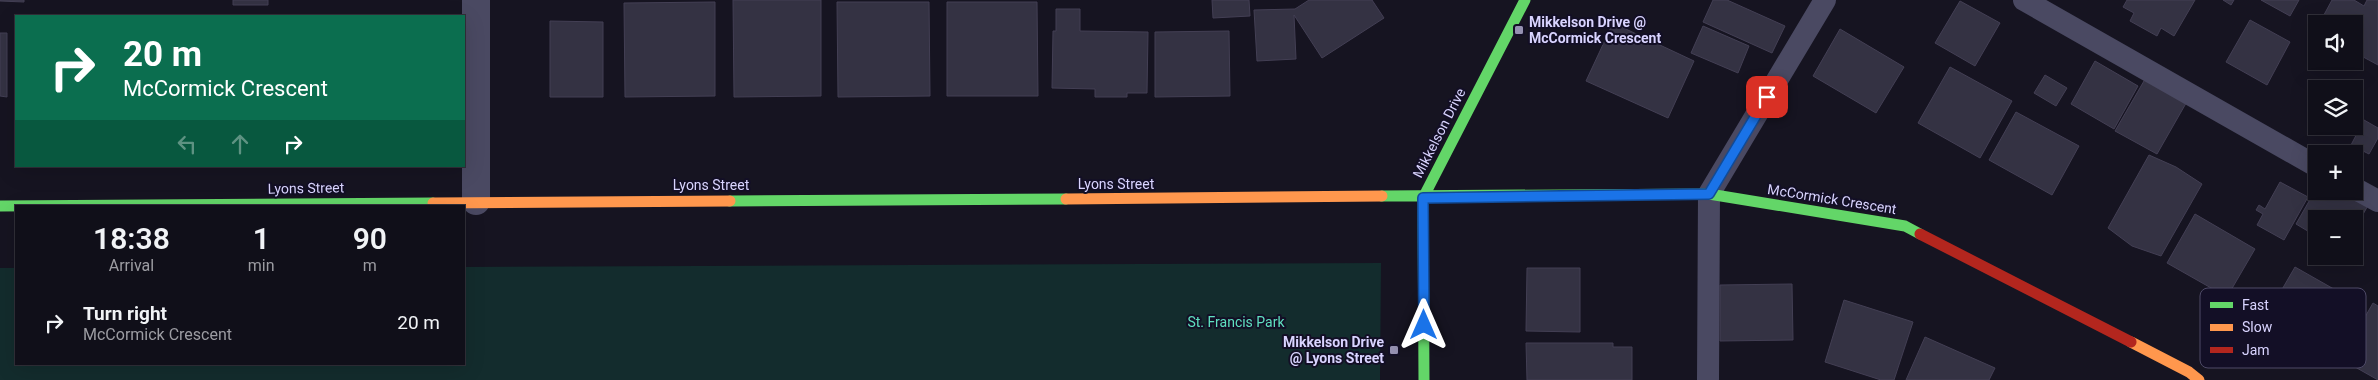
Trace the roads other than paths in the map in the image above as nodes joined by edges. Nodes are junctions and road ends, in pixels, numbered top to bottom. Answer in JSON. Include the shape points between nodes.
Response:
{"nodes":[{"id":1,"x":476,"y":0,"type":"edge"},
{"id":2,"x":1524,"y":0,"type":"edge"},
{"id":3,"x":1825,"y":0,"type":"edge"},
{"id":4,"x":2024,"y":0,"type":"edge"},
{"id":5,"x":2308,"y":161,"type":"edge"},
{"id":6,"x":2363,"y":193,"type":"edge"},
{"id":7,"x":1709,"y":194,"type":"junction"},
{"id":8,"x":1423,"y":198,"type":"junction"},
{"id":9,"x":476,"y":201,"type":"junction"},
{"id":10,"x":2378,"y":201,"type":"edge"},
{"id":11,"x":95,"y":205,"type":"edge"},
{"id":12,"x":0,"y":206,"type":"edge"},
{"id":13,"x":15,"y":206,"type":"edge"},
{"id":14,"x":1424,"y":380,"type":"edge"},
{"id":15,"x":1708,"y":380,"type":"edge"},
{"id":16,"x":2199,"y":380,"type":"edge"}],
"edges":[{"from":1,"to":9,"type":"street"},
{"from":2,"to":8,"type":"street","name":"Mikkelson Drive"},
{"from":3,"to":7,"type":"lane"},
{"from":4,"to":5,"type":"lane"},
{"from":6,"to":10,"type":"lane"},
{"from":7,"to":8,"type":"street","name":"McCormick Crescent"},
{"from":7,"to":15,"type":"lane"},
{"from":7,"to":16,"type":"street","name":"McCormick Crescent","via":[[1905,226]]},
{"from":8,"to":9,"type":"street","name":"Lyons Street"},
{"from":8,"to":14,"type":"street","name":"Mikkelson Drive"},
{"from":9,"to":11,"type":"street","name":"Lyons Street"},
{"from":12,"to":13,"type":"street","name":"Lyons Street"}]}
